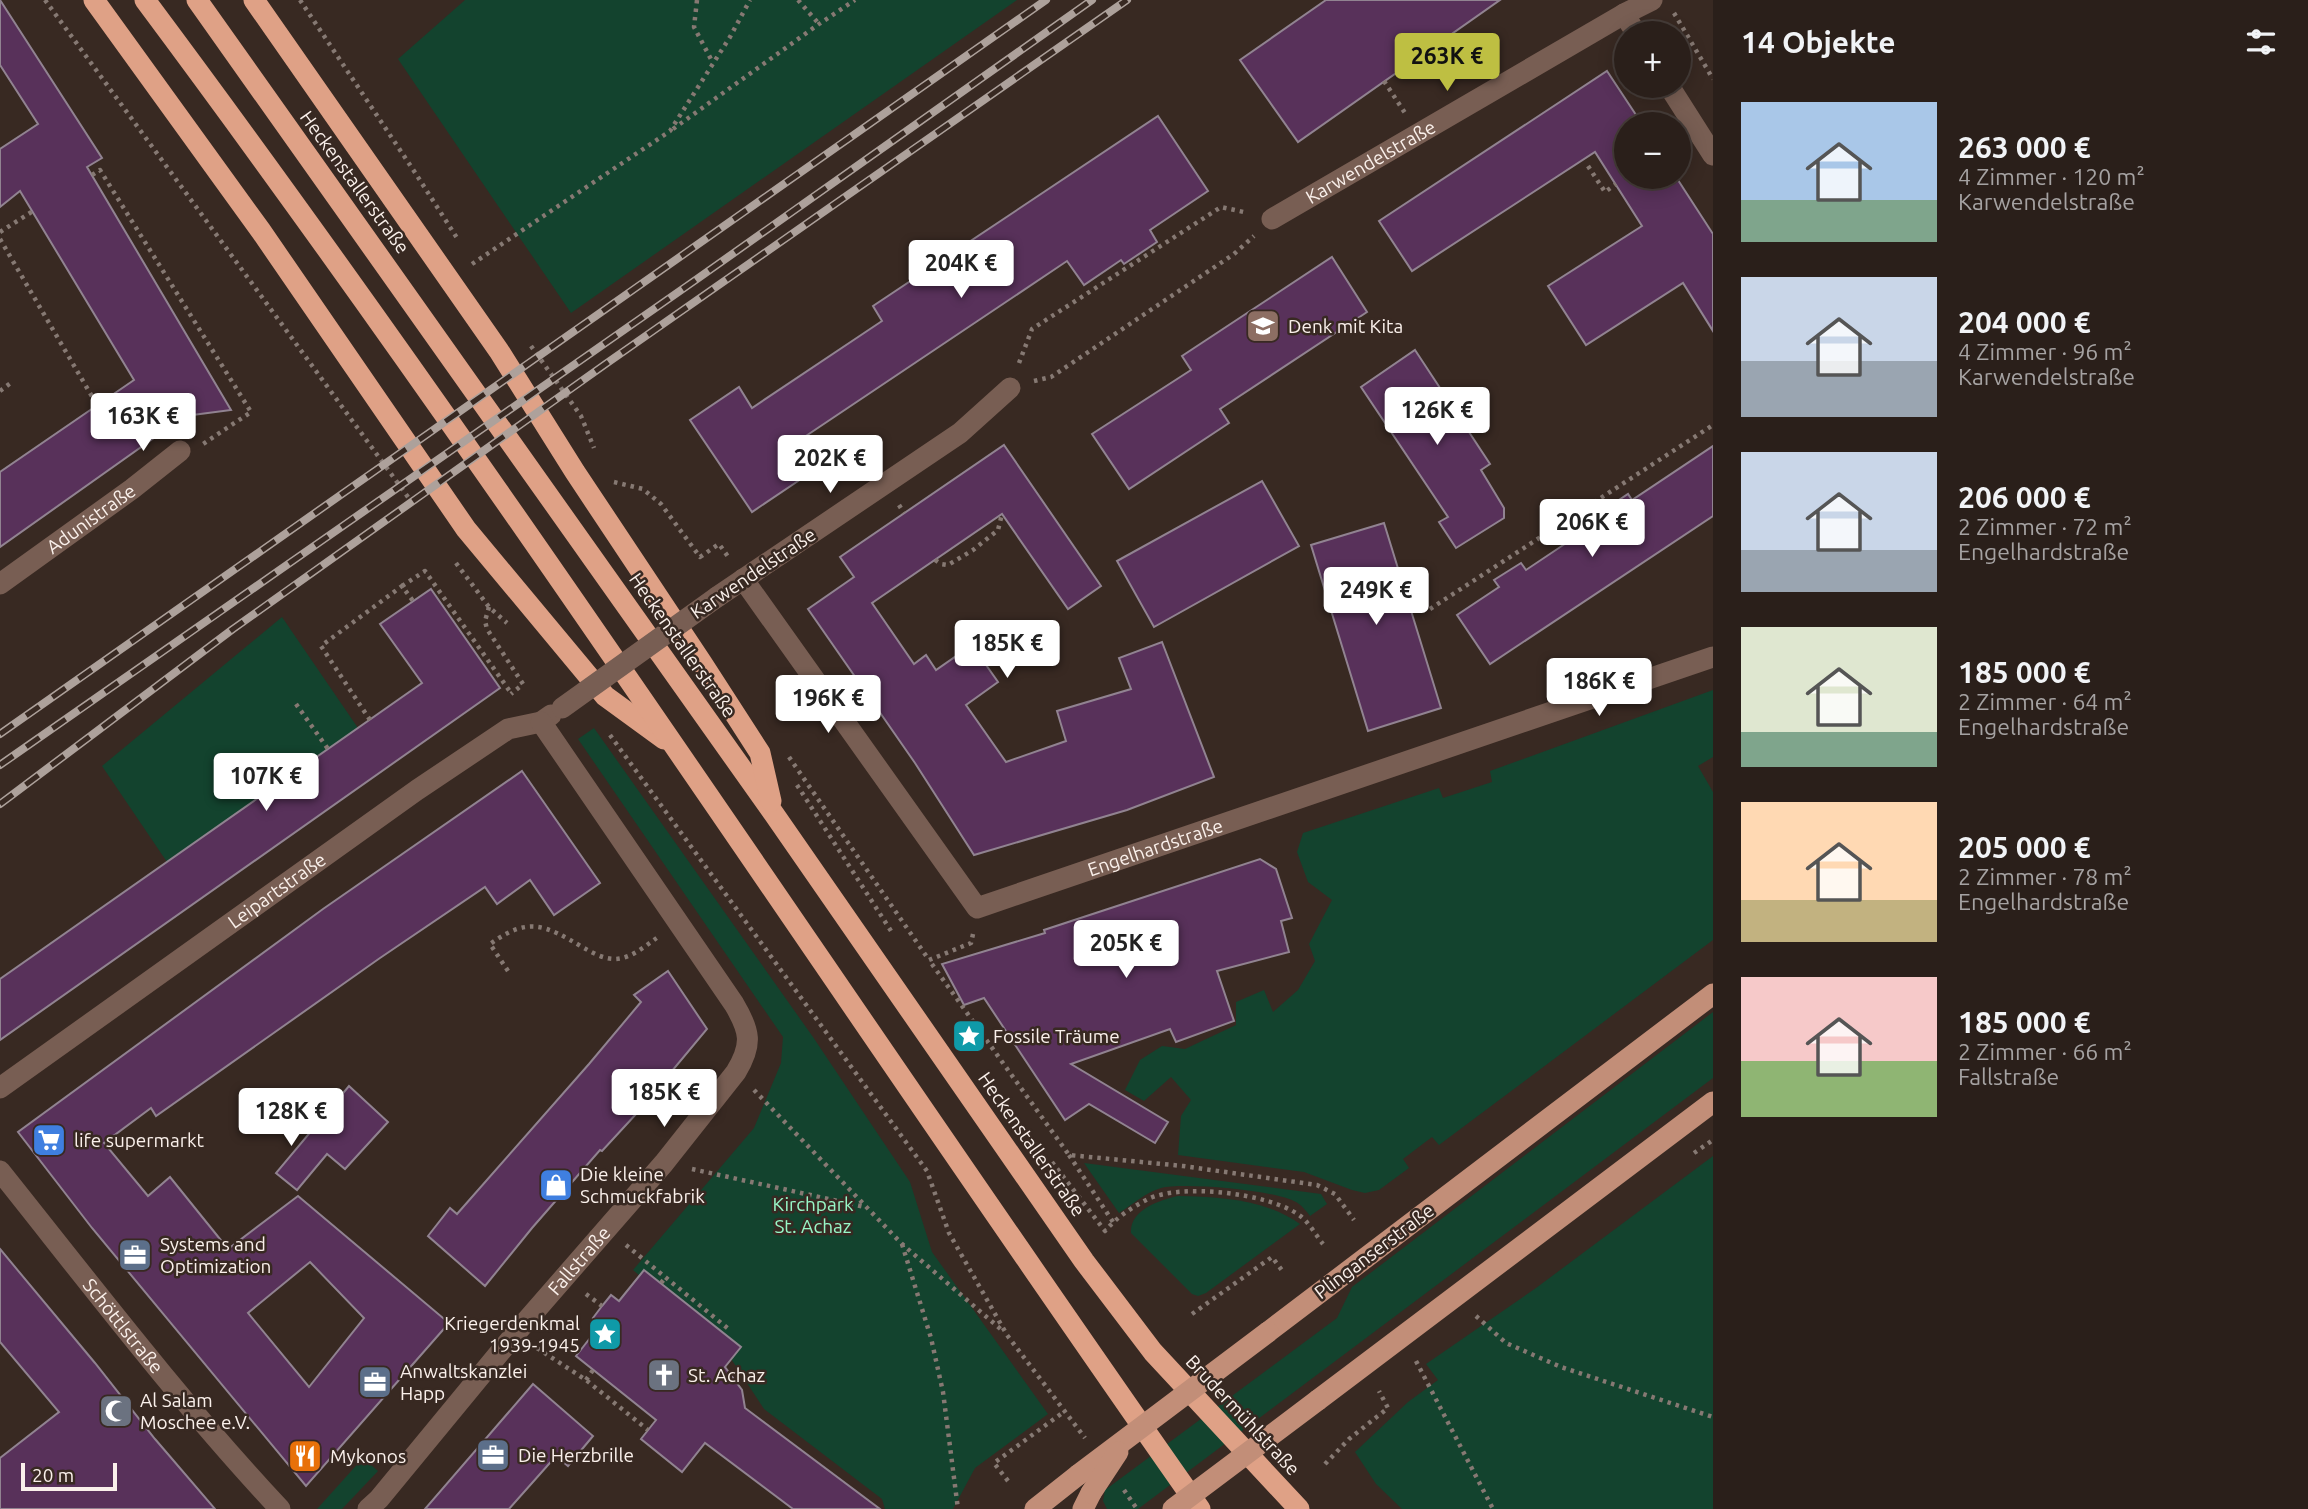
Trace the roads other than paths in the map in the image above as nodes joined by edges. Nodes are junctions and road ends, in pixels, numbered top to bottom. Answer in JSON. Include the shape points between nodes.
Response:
{"nodes":[{"id":1,"x":93,"y":0,"type":"edge"},
{"id":2,"x":145,"y":0,"type":"edge"},
{"id":3,"x":197,"y":0,"type":"edge"},
{"id":4,"x":254,"y":0,"type":"edge"},
{"id":5,"x":1653,"y":0,"type":"edge"},
{"id":6,"x":1624,"y":14,"type":"junction"},
{"id":7,"x":1628,"y":21,"type":"edge"},
{"id":8,"x":1677,"y":98,"type":"edge"},
{"id":9,"x":1713,"y":155,"type":"edge"},
{"id":10,"x":1272,"y":219,"type":"road end"},
{"id":11,"x":1010,"y":388,"type":"road end"},
{"id":12,"x":180,"y":451,"type":"road end"},
{"id":13,"x":743,"y":579,"type":"junction"},
{"id":14,"x":0,"y":584,"type":"edge"},
{"id":15,"x":1713,"y":657,"type":"edge"},
{"id":16,"x":562,"y":708,"type":"joint"},
{"id":17,"x":541,"y":722,"type":"junction"},
{"id":18,"x":677,"y":748,"type":"junction"},
{"id":19,"x":774,"y":814,"type":"junction"},
{"id":20,"x":1713,"y":994,"type":"edge"},
{"id":21,"x":0,"y":1088,"type":"edge"},
{"id":22,"x":1713,"y":1102,"type":"edge"},
{"id":23,"x":0,"y":1171,"type":"edge"},
{"id":24,"x":1153,"y":1352,"type":"joint"},
{"id":25,"x":1129,"y":1436,"type":"junction"},
{"id":26,"x":1087,"y":1501,"type":"edge"},
{"id":27,"x":280,"y":1509,"type":"edge"},
{"id":28,"x":368,"y":1509,"type":"edge"},
{"id":29,"x":1035,"y":1509,"type":"edge"},
{"id":30,"x":1173,"y":1509,"type":"edge"},
{"id":31,"x":1200,"y":1509,"type":"edge"},
{"id":32,"x":1299,"y":1509,"type":"edge"}],
"edges":[{"from":1,"to":18,"type":"highway","via":[[261,231],[466,529],[605,696]]},
{"from":2,"to":18,"type":"highway"},
{"from":3,"to":19,"type":"highway","name":"Heckenstallerstraße"},
{"from":4,"to":19,"type":"highway","via":[[499,351],[760,753]]},
{"from":5,"to":6,"type":"street","name":"Karwendelstraße"},
{"from":6,"to":7,"type":"street"},
{"from":6,"to":10,"type":"street","name":"Karwendelstraße"},
{"from":8,"to":9,"type":"street"},
{"from":11,"to":13,"type":"street","name":"Karwendelstraße","via":[[960,433]]},
{"from":12,"to":14,"type":"street","name":"Adunistraße"},
{"from":13,"to":15,"type":"street","name":"Engelhardstraße","via":[[977,908]]},
{"from":13,"to":16,"type":"street","name":"Karwendelstraße","bridge":true},
{"from":16,"to":17,"type":"street","name":"Leipartstraße"},
{"from":17,"to":21,"type":"street","name":"Leipartstraße","via":[[508,729],[417,790]]},
{"from":17,"to":28,"type":"street","name":"Fallstraße","via":[[744,1021],[749,1036],[745,1057],[664,1163]]},
{"from":18,"to":31,"type":"highway"},
{"from":19,"to":24,"type":"highway","name":"Heckenstallerstraße"},
{"from":20,"to":25,"type":"main road","name":"Plinganserstraße","bridge":true},
{"from":22,"to":30,"type":"main road","bridge":true},
{"from":23,"to":27,"type":"street","name":"Schöttlstraße"},
{"from":24,"to":32,"type":"highway","name":"Brudermühlstraße"},
{"from":25,"to":26,"type":"main road","bridge":true},
{"from":25,"to":29,"type":"main road","name":"Plinganserstraße","bridge":true}]}
